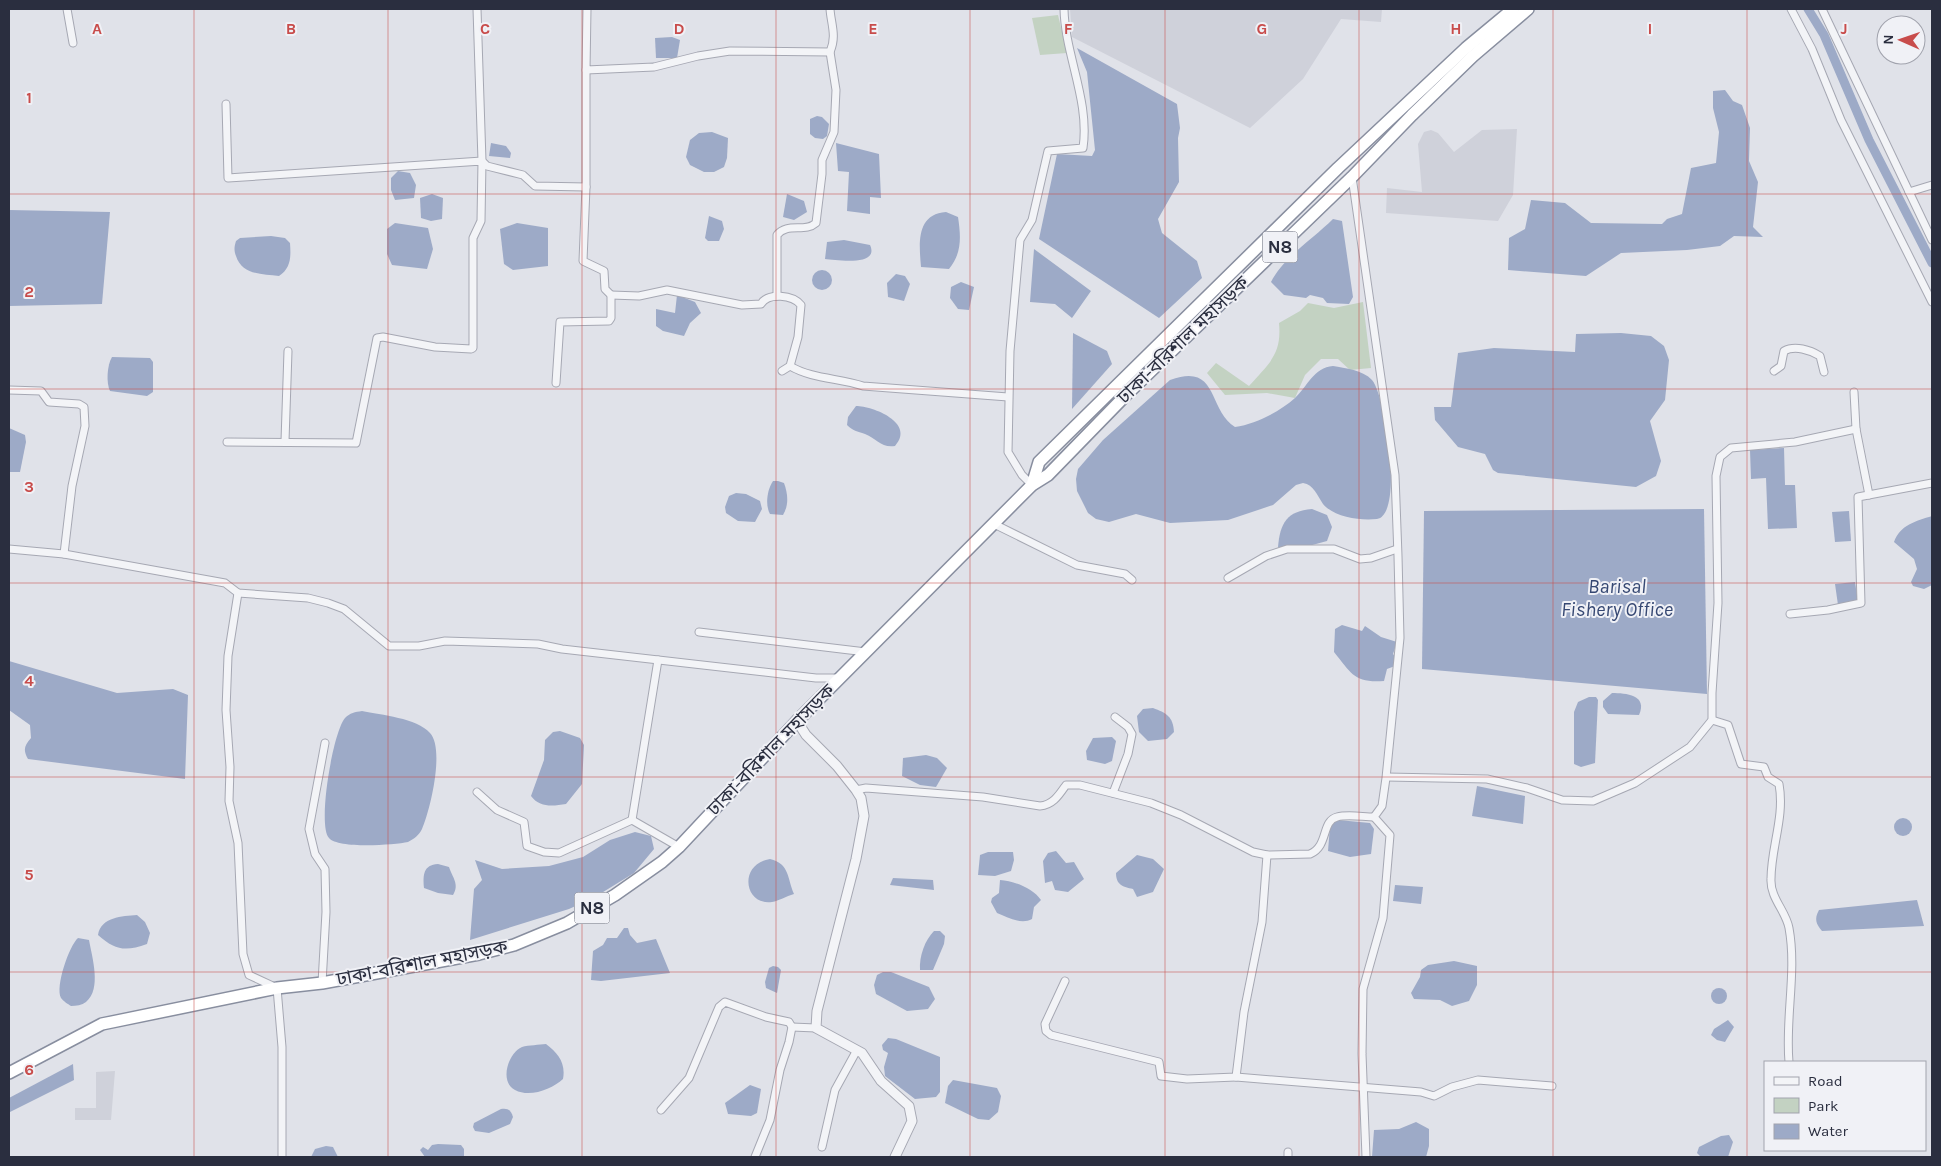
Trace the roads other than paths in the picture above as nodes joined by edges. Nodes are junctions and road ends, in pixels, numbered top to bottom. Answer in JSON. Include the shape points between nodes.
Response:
{"nodes":[{"id":1,"x":67,"y":9,"type":"edge"},
{"id":2,"x":477,"y":9,"type":"edge"},
{"id":3,"x":587,"y":9,"type":"edge"},
{"id":4,"x":830,"y":9,"type":"edge"},
{"id":5,"x":1064,"y":9,"type":"edge"},
{"id":6,"x":1513,"y":9,"type":"edge"},
{"id":7,"x":1528,"y":9,"type":"edge"},
{"id":8,"x":1791,"y":9,"type":"edge"},
{"id":9,"x":1822,"y":9,"type":"edge"},
{"id":10,"x":73,"y":43,"type":"dead end"},
{"id":11,"x":830,"y":52,"type":"junction"},
{"id":12,"x":586,"y":70,"type":"junction"},
{"id":13,"x":226,"y":104,"type":"dead end"},
{"id":14,"x":482,"y":161,"type":"junction"},
{"id":15,"x":1352,"y":177,"type":"junction"},
{"id":16,"x":1932,"y":185,"type":"edge"},
{"id":17,"x":586,"y":187,"type":"junction"},
{"id":18,"x":1910,"y":192,"type":"junction"},
{"id":19,"x":1932,"y":240,"type":"edge"},
{"id":20,"x":611,"y":295,"type":"junction"},
{"id":21,"x":777,"y":296,"type":"junction"},
{"id":22,"x":1932,"y":302,"type":"edge"},
{"id":23,"x":288,"y":351,"type":"dead end"},
{"id":24,"x":790,"y":366,"type":"junction"},
{"id":25,"x":782,"y":371,"type":"dead end"},
{"id":26,"x":1774,"y":371,"type":"dead end"},
{"id":27,"x":1824,"y":372,"type":"dead end"},
{"id":28,"x":556,"y":383,"type":"dead end"},
{"id":29,"x":9,"y":390,"type":"edge"},
{"id":30,"x":1854,"y":392,"type":"dead end"},
{"id":31,"x":1008,"y":397,"type":"junction"},
{"id":32,"x":1856,"y":428,"type":"junction"},
{"id":33,"x":285,"y":441,"type":"junction"},
{"id":34,"x":227,"y":442,"type":"dead end"},
{"id":35,"x":1932,"y":483,"type":"edge"},
{"id":36,"x":1032,"y":485,"type":"junction"},
{"id":37,"x":1869,"y":495,"type":"junction"},
{"id":38,"x":994,"y":524,"type":"junction"},
{"id":39,"x":9,"y":549,"type":"edge"},
{"id":40,"x":1397,"y":549,"type":"junction"},
{"id":41,"x":64,"y":554,"type":"junction"},
{"id":42,"x":1228,"y":578,"type":"dead end"},
{"id":43,"x":1132,"y":580,"type":"dead end"},
{"id":44,"x":238,"y":593,"type":"junction"},
{"id":45,"x":1790,"y":614,"type":"dead end"},
{"id":46,"x":699,"y":632,"type":"dead end"},
{"id":47,"x":867,"y":652,"type":"junction"},
{"id":48,"x":658,"y":660,"type":"junction"},
{"id":49,"x":840,"y":678,"type":"junction"},
{"id":50,"x":1115,"y":717,"type":"dead end"},
{"id":51,"x":1712,"y":720,"type":"junction"},
{"id":52,"x":797,"y":721,"type":"junction"},
{"id":53,"x":325,"y":743,"type":"dead end"},
{"id":54,"x":1387,"y":777,"type":"junction"},
{"id":55,"x":856,"y":790,"type":"junction"},
{"id":56,"x":477,"y":792,"type":"dead end"},
{"id":57,"x":1113,"y":793,"type":"junction"},
{"id":58,"x":1374,"y":817,"type":"junction"},
{"id":59,"x":632,"y":820,"type":"junction"},
{"id":60,"x":679,"y":847,"type":"junction"},
{"id":61,"x":1267,"y":855,"type":"junction"},
{"id":62,"x":1065,"y":981,"type":"dead end"},
{"id":63,"x":322,"y":982,"type":"junction"},
{"id":64,"x":276,"y":988,"type":"junction"},
{"id":65,"x":792,"y":1027,"type":"junction"},
{"id":66,"x":816,"y":1028,"type":"junction"},
{"id":67,"x":857,"y":1050,"type":"junction"},
{"id":68,"x":1789,"y":1061,"type":"edge"},
{"id":69,"x":9,"y":1073,"type":"edge"},
{"id":70,"x":1236,"y":1077,"type":"junction"},
{"id":71,"x":1552,"y":1086,"type":"dead end"},
{"id":72,"x":1365,"y":1088,"type":"junction"},
{"id":73,"x":662,"y":1110,"type":"dead end"},
{"id":74,"x":822,"y":1147,"type":"dead end"},
{"id":75,"x":282,"y":1157,"type":"edge"},
{"id":76,"x":755,"y":1157,"type":"edge"},
{"id":77,"x":894,"y":1157,"type":"edge"},
{"id":78,"x":1366,"y":1157,"type":"edge"}],
"edges":[{"from":1,"to":10,"type":"street"},
{"from":2,"to":14,"type":"street"},
{"from":3,"to":12,"type":"street"},
{"from":4,"to":11,"type":"street","via":[[834,24]]},
{"from":5,"to":31,"type":"street","via":[[1064,26],[1080,89],[1083,148],[1048,151],[1032,220],[1020,240]]},
{"from":6,"to":36,"type":"highway","name":"ঢাকা-বরিশাল মহাসড়ক","number":"N8","via":[[1441,71],[1338,168],[1059,442],[1039,462]]},
{"from":7,"to":15,"type":"highway","name":"ঢাকা-বরিশাল মহাসড়ক","number":"N8","via":[[1473,56]]},
{"from":8,"to":22,"type":"street","via":[[1812,49],[1840,120]]},
{"from":9,"to":18,"type":"street"},
{"from":11,"to":12,"type":"street","via":[[730,52],[654,67]]},
{"from":11,"to":21,"type":"street","via":[[836,90],[834,132],[822,160],[816,223],[811,227],[785,228],[776,235]]},
{"from":12,"to":17,"type":"street"},
{"from":13,"to":14,"type":"street","via":[[228,178]]},
{"from":14,"to":17,"type":"street","via":[[487,166],[523,175],[535,186]]},
{"from":14,"to":33,"type":"street","via":[[481,221],[473,238],[473,348],[435,347],[378,338],[356,443]]},
{"from":15,"to":36,"type":"highway","name":"ঢাকা-বরিশাল মহাসড়ক","number":"N8","via":[[1125,396],[1048,475]]},
{"from":15,"to":40,"type":"street","via":[[1395,475]]},
{"from":16,"to":18,"type":"street"},
{"from":17,"to":20,"type":"street","via":[[583,261],[602,269],[605,289]]},
{"from":18,"to":19,"type":"street"},
{"from":20,"to":21,"type":"street","via":[[639,296],[667,290],[742,305],[761,304],[763,300]]},
{"from":20,"to":28,"type":"street","via":[[611,318],[608,321],[560,322]]},
{"from":21,"to":24,"type":"street","via":[[793,299],[801,305],[798,337]]},
{"from":23,"to":33,"type":"street"},
{"from":24,"to":25,"type":"street"},
{"from":24,"to":31,"type":"street","via":[[811,375],[862,386]]},
{"from":26,"to":27,"type":"street","via":[[1781,366],[1784,351],[1790,348],[1820,356]]},
{"from":29,"to":41,"type":"street","via":[[41,391],[49,402],[84,407],[85,426],[72,486]]},
{"from":30,"to":32,"type":"street"},
{"from":31,"to":36,"type":"street","via":[[1008,452]]},
{"from":32,"to":37,"type":"street"},
{"from":32,"to":51,"type":"street","via":[[1795,442],[1731,448],[1720,457],[1716,476],[1718,603]]},
{"from":33,"to":34,"type":"street"},
{"from":35,"to":37,"type":"street"},
{"from":36,"to":38,"type":"highway","name":"ঢাকা-বরিশাল মহাসড়ক","number":"N8"},
{"from":37,"to":45,"type":"street","via":[[1858,497],[1861,603]]},
{"from":38,"to":43,"type":"street","via":[[1077,565],[1125,574]]},
{"from":38,"to":47,"type":"highway","name":"ঢাকা-বরিশাল মহাসড়ক","number":"N8"},
{"from":39,"to":41,"type":"street"},
{"from":40,"to":42,"type":"street","via":[[1360,559],[1334,549],[1287,549],[1266,556]]},
{"from":40,"to":54,"type":"street","via":[[1400,638]]},
{"from":41,"to":44,"type":"street","via":[[225,583]]},
{"from":44,"to":48,"type":"street","via":[[308,598],[328,603],[344,609],[389,646],[419,646],[444,641],[502,641]]},
{"from":44,"to":64,"type":"street","via":[[228,656],[226,710],[229,801],[238,843],[243,954],[249,975]]},
{"from":46,"to":47,"type":"street"},
{"from":47,"to":49,"type":"highway","name":"ঢাকা-বরিশাল মহাসড়ক","number":"N8"},
{"from":48,"to":49,"type":"street"},
{"from":48,"to":59,"type":"street"},
{"from":49,"to":52,"type":"highway","name":"ঢাকা-বরিশাল মহাসড়ক","number":"N8"},
{"from":50,"to":57,"type":"street","via":[[1132,734]]},
{"from":51,"to":54,"type":"street","via":[[1690,747],[1635,783],[1593,801],[1562,800],[1487,779]]},
{"from":51,"to":68,"type":"street","via":[[1728,725],[1741,764],[1764,767],[1768,777],[1779,784],[1781,817],[1770,877],[1771,891],[1789,927],[1792,960]]},
{"from":52,"to":55,"type":"street","via":[[806,736]]},
{"from":52,"to":60,"type":"highway","name":"ঢাকা-বরিশাল মহাসড়ক","number":"N8"},
{"from":53,"to":63,"type":"street","via":[[309,828],[315,854],[324,869],[326,912]]},
{"from":54,"to":58,"type":"street","via":[[1382,806]]},
{"from":55,"to":57,"type":"street","via":[[866,788],[983,797],[1040,806],[1047,805],[1066,785]]},
{"from":55,"to":66,"type":"street","via":[[863,807],[863,826],[816,1010]]},
{"from":56,"to":59,"type":"street","via":[[497,810],[524,822],[527,846],[544,852],[559,854]]},
{"from":57,"to":61,"type":"street","via":[[1181,815],[1253,852]]},
{"from":58,"to":61,"type":"street","via":[[1337,817],[1330,821],[1321,845],[1310,854]]},
{"from":58,"to":72,"type":"street","via":[[1390,836],[1383,918],[1363,990]]},
{"from":59,"to":60,"type":"street"},
{"from":60,"to":63,"type":"highway","name":"ঢাকা-বরিশাল মহাসড়ক","number":"N8","via":[[615,895],[567,923],[514,945]]},
{"from":61,"to":70,"type":"street","via":[[1262,922],[1244,1012]]},
{"from":62,"to":70,"type":"street","via":[[1045,1024],[1051,1035],[1159,1062],[1161,1076],[1187,1079]]},
{"from":63,"to":64,"type":"highway","name":"ঢাকা-বরিশাল মহাসড়ক","number":"N8"},
{"from":64,"to":69,"type":"highway","name":"ঢাকা-বরিশাল মহাসড়ক","number":"N8","via":[[102,1024]]},
{"from":64,"to":75,"type":"street","via":[[282,1047]]},
{"from":65,"to":66,"type":"street"},
{"from":65,"to":73,"type":"street","via":[[789,1022],[725,1002],[719,1007],[689,1078]]},
{"from":65,"to":76,"type":"street","via":[[770,1120]]},
{"from":66,"to":67,"type":"street"},
{"from":67,"to":74,"type":"street","via":[[835,1090]]},
{"from":67,"to":77,"type":"street","via":[[881,1081],[909,1106],[912,1114],[912,1121]]},
{"from":70,"to":72,"type":"street"},
{"from":71,"to":72,"type":"street","via":[[1478,1080],[1434,1096]]},
{"from":72,"to":78,"type":"street"}]}
